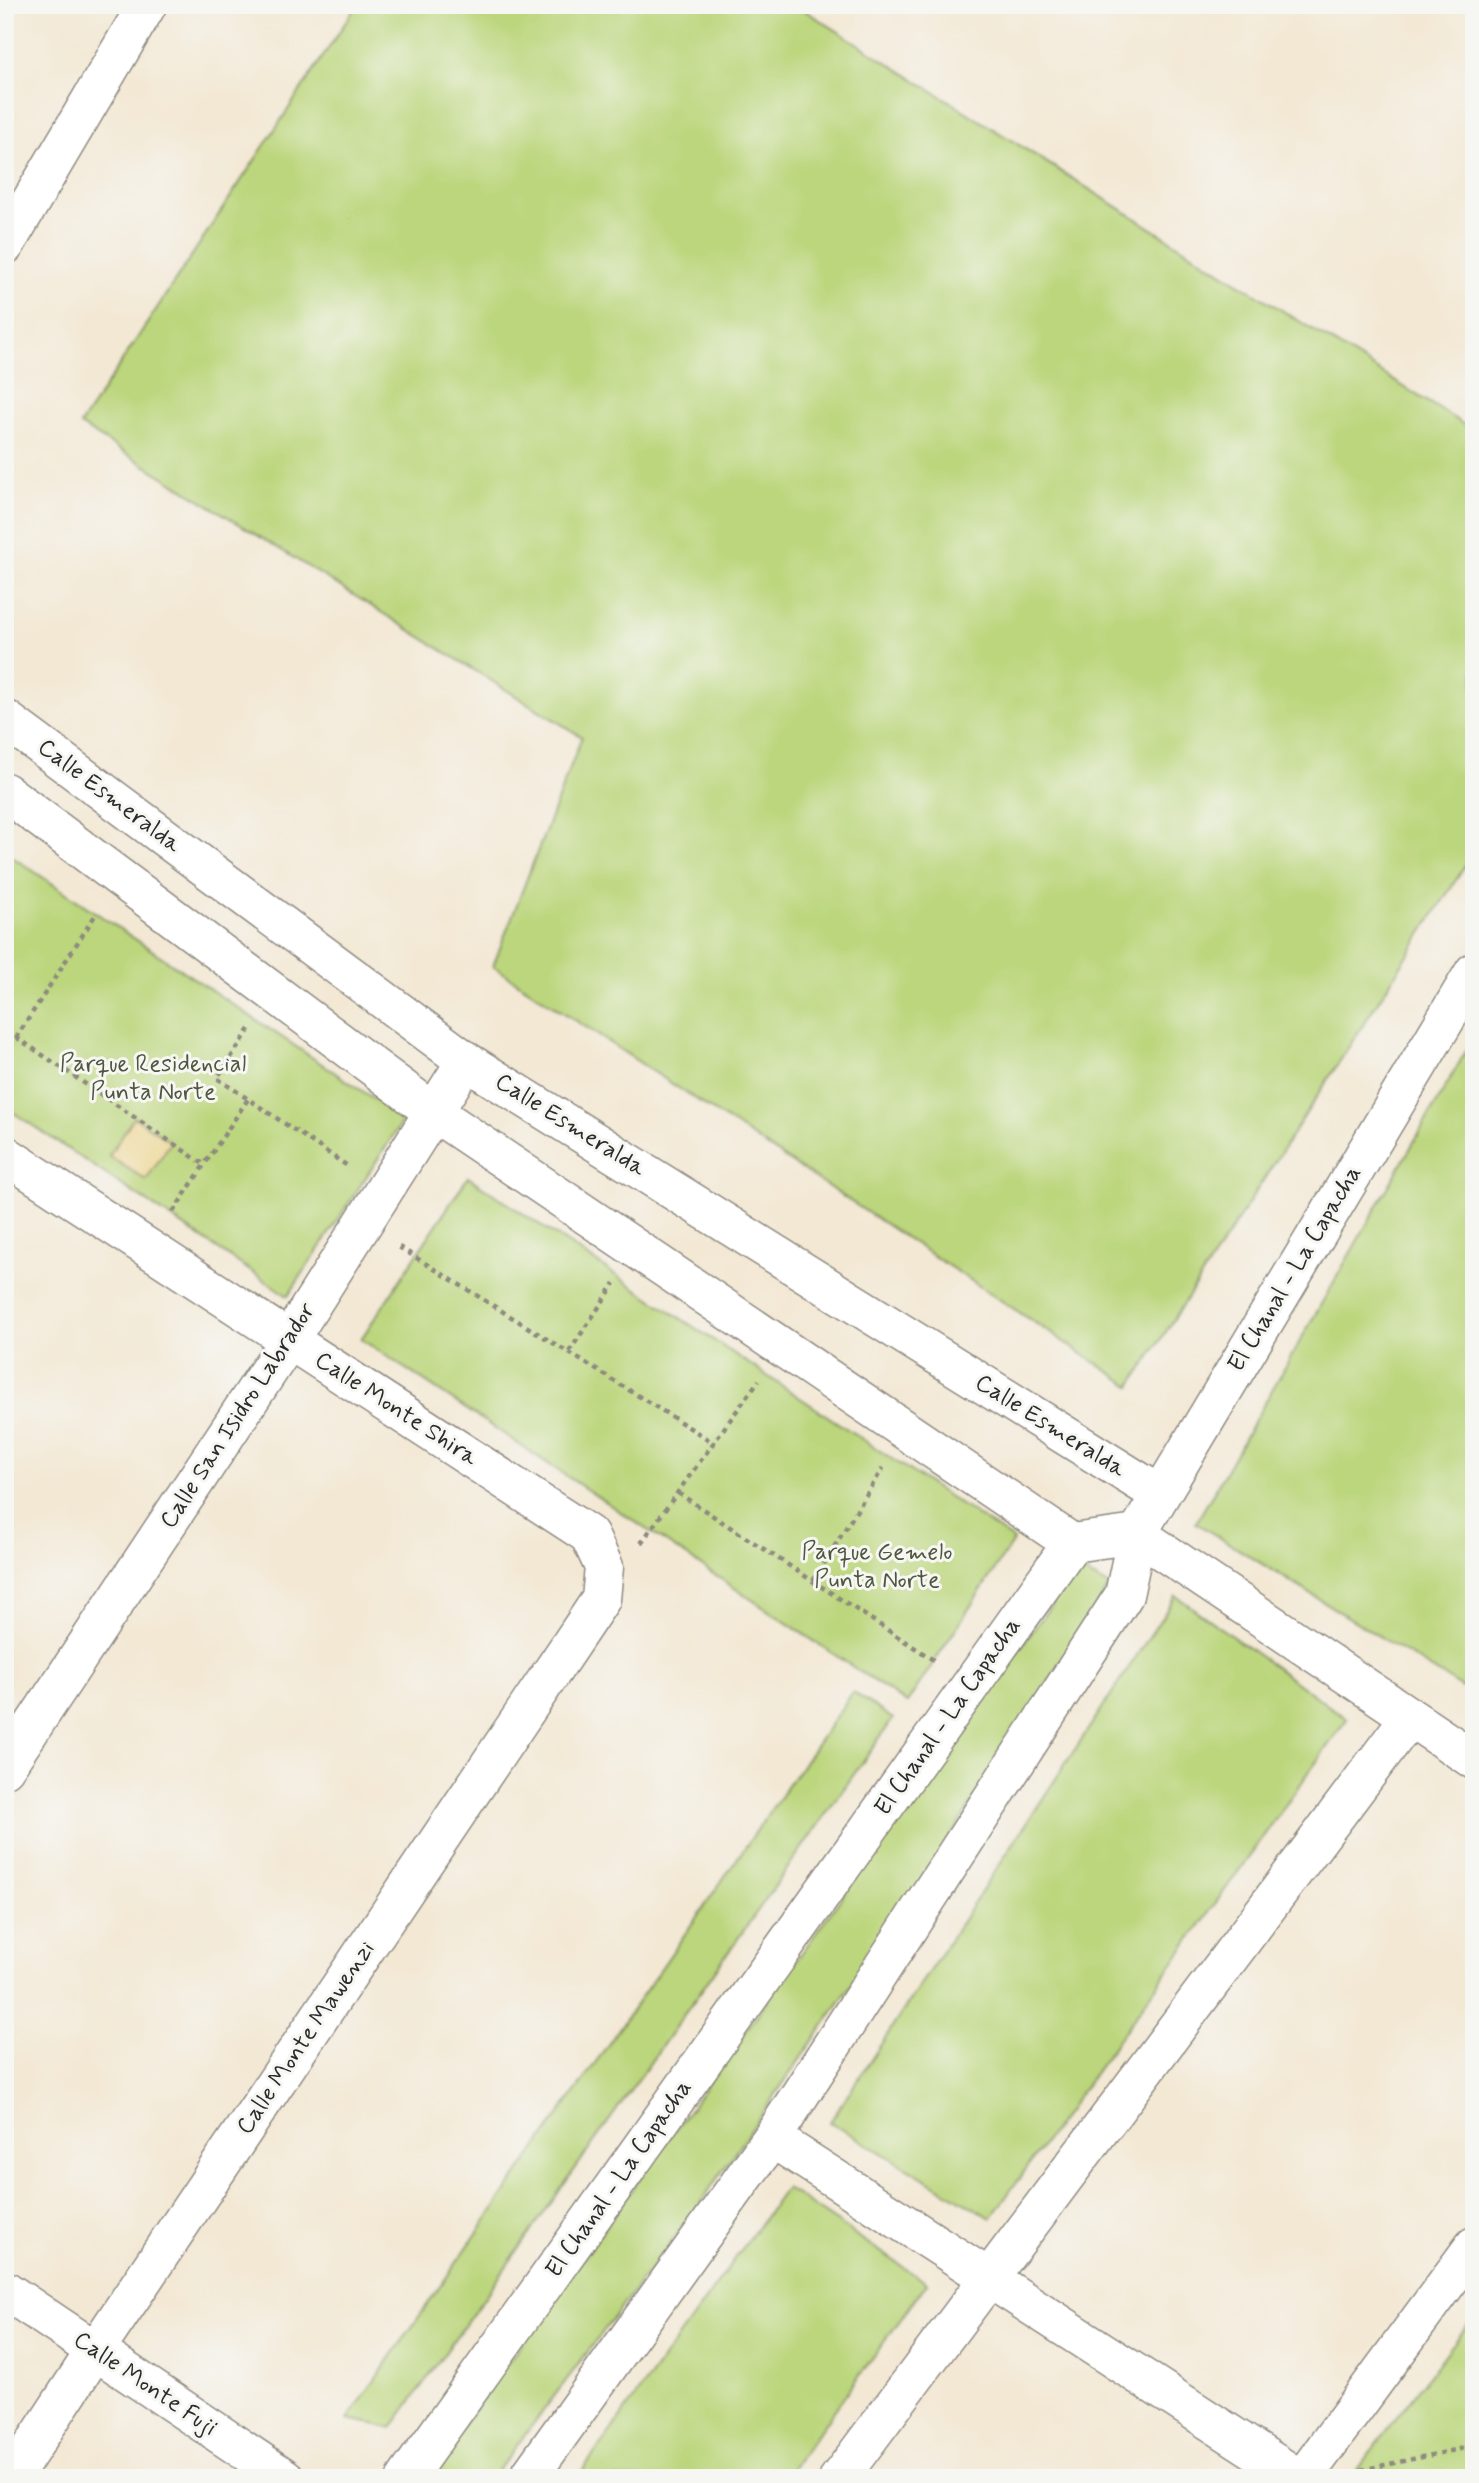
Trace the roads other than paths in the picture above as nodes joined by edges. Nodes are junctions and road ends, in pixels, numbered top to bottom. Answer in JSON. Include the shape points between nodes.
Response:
{"nodes":[{"id":1,"x":147,"y":5,"type":"edge"},
{"id":2,"x":5,"y":245,"type":"edge"},
{"id":3,"x":5,"y":719,"type":"edge"},
{"id":4,"x":5,"y":792,"type":"edge"},
{"id":5,"x":1474,"y":972,"type":"edge"},
{"id":6,"x":466,"y":1061,"type":"junction"},
{"id":7,"x":435,"y":1113,"type":"junction"},
{"id":8,"x":5,"y":1155,"type":"edge"},
{"id":9,"x":289,"y":1340,"type":"junction"},
{"id":10,"x":1159,"y":1494,"type":"junction"},
{"id":11,"x":1137,"y":1534,"type":"junction"},
{"id":12,"x":1072,"y":1544,"type":"junction"},
{"id":13,"x":601,"y":1599,"type":"joint"},
{"id":14,"x":1409,"y":1718,"type":"junction"},
{"id":15,"x":1474,"y":1760,"type":"edge"},
{"id":16,"x":5,"y":1769,"type":"edge"},
{"id":17,"x":772,"y":2138,"type":"junction"},
{"id":18,"x":1474,"y":2246,"type":"edge"},
{"id":19,"x":988,"y":2278,"type":"junction"},
{"id":20,"x":5,"y":2290,"type":"edge"},
{"id":21,"x":96,"y":2351,"type":"junction"},
{"id":22,"x":12,"y":2478,"type":"edge"},
{"id":23,"x":285,"y":2478,"type":"edge"},
{"id":24,"x":406,"y":2478,"type":"edge"},
{"id":25,"x":528,"y":2478,"type":"edge"},
{"id":26,"x":839,"y":2478,"type":"edge"},
{"id":27,"x":1300,"y":2478,"type":"edge"}],
"edges":[{"from":1,"to":2,"type":"street"},
{"from":3,"to":6,"type":"street","name":"Calle Esmeralda"},
{"from":4,"to":7,"type":"street"},
{"from":5,"to":10,"type":"street","name":"El Chanal - La Capacha"},
{"from":6,"to":7,"type":"street","name":"Calle San Isidro Labrador"},
{"from":6,"to":10,"type":"street","name":"Calle Esmeralda"},
{"from":7,"to":9,"type":"street","name":"Calle San Isidro Labrador"},
{"from":7,"to":12,"type":"street"},
{"from":8,"to":9,"type":"street","name":"Calle Monte Shira"},
{"from":9,"to":13,"type":"street","name":"Calle Monte Shira","via":[[589,1535],[604,1567]]},
{"from":9,"to":16,"type":"street","name":"Calle San Isidro Labrador"},
{"from":10,"to":11,"type":"street","name":"El Chanal - La Capacha"},
{"from":11,"to":12,"type":"street"},
{"from":11,"to":14,"type":"street"},
{"from":11,"to":17,"type":"street","name":"El Chanal - La Capacha","via":[[1124,1594]]},
{"from":12,"to":24,"type":"street","name":"El Chanal - La Capacha"},
{"from":13,"to":21,"type":"street","name":"Calle Monte Mawenzi"},
{"from":14,"to":15,"type":"street"},
{"from":14,"to":19,"type":"street"},
{"from":17,"to":19,"type":"street"},
{"from":17,"to":25,"type":"street","name":"El Chanal - La Capacha"},
{"from":18,"to":27,"type":"street"},
{"from":19,"to":26,"type":"street"},
{"from":19,"to":27,"type":"street"},
{"from":20,"to":21,"type":"street","name":"Calle Monte Fuji"},
{"from":21,"to":22,"type":"street","name":"Calle Monte Mawenzi"},
{"from":21,"to":23,"type":"street","name":"Calle Monte Fuji"}]}
